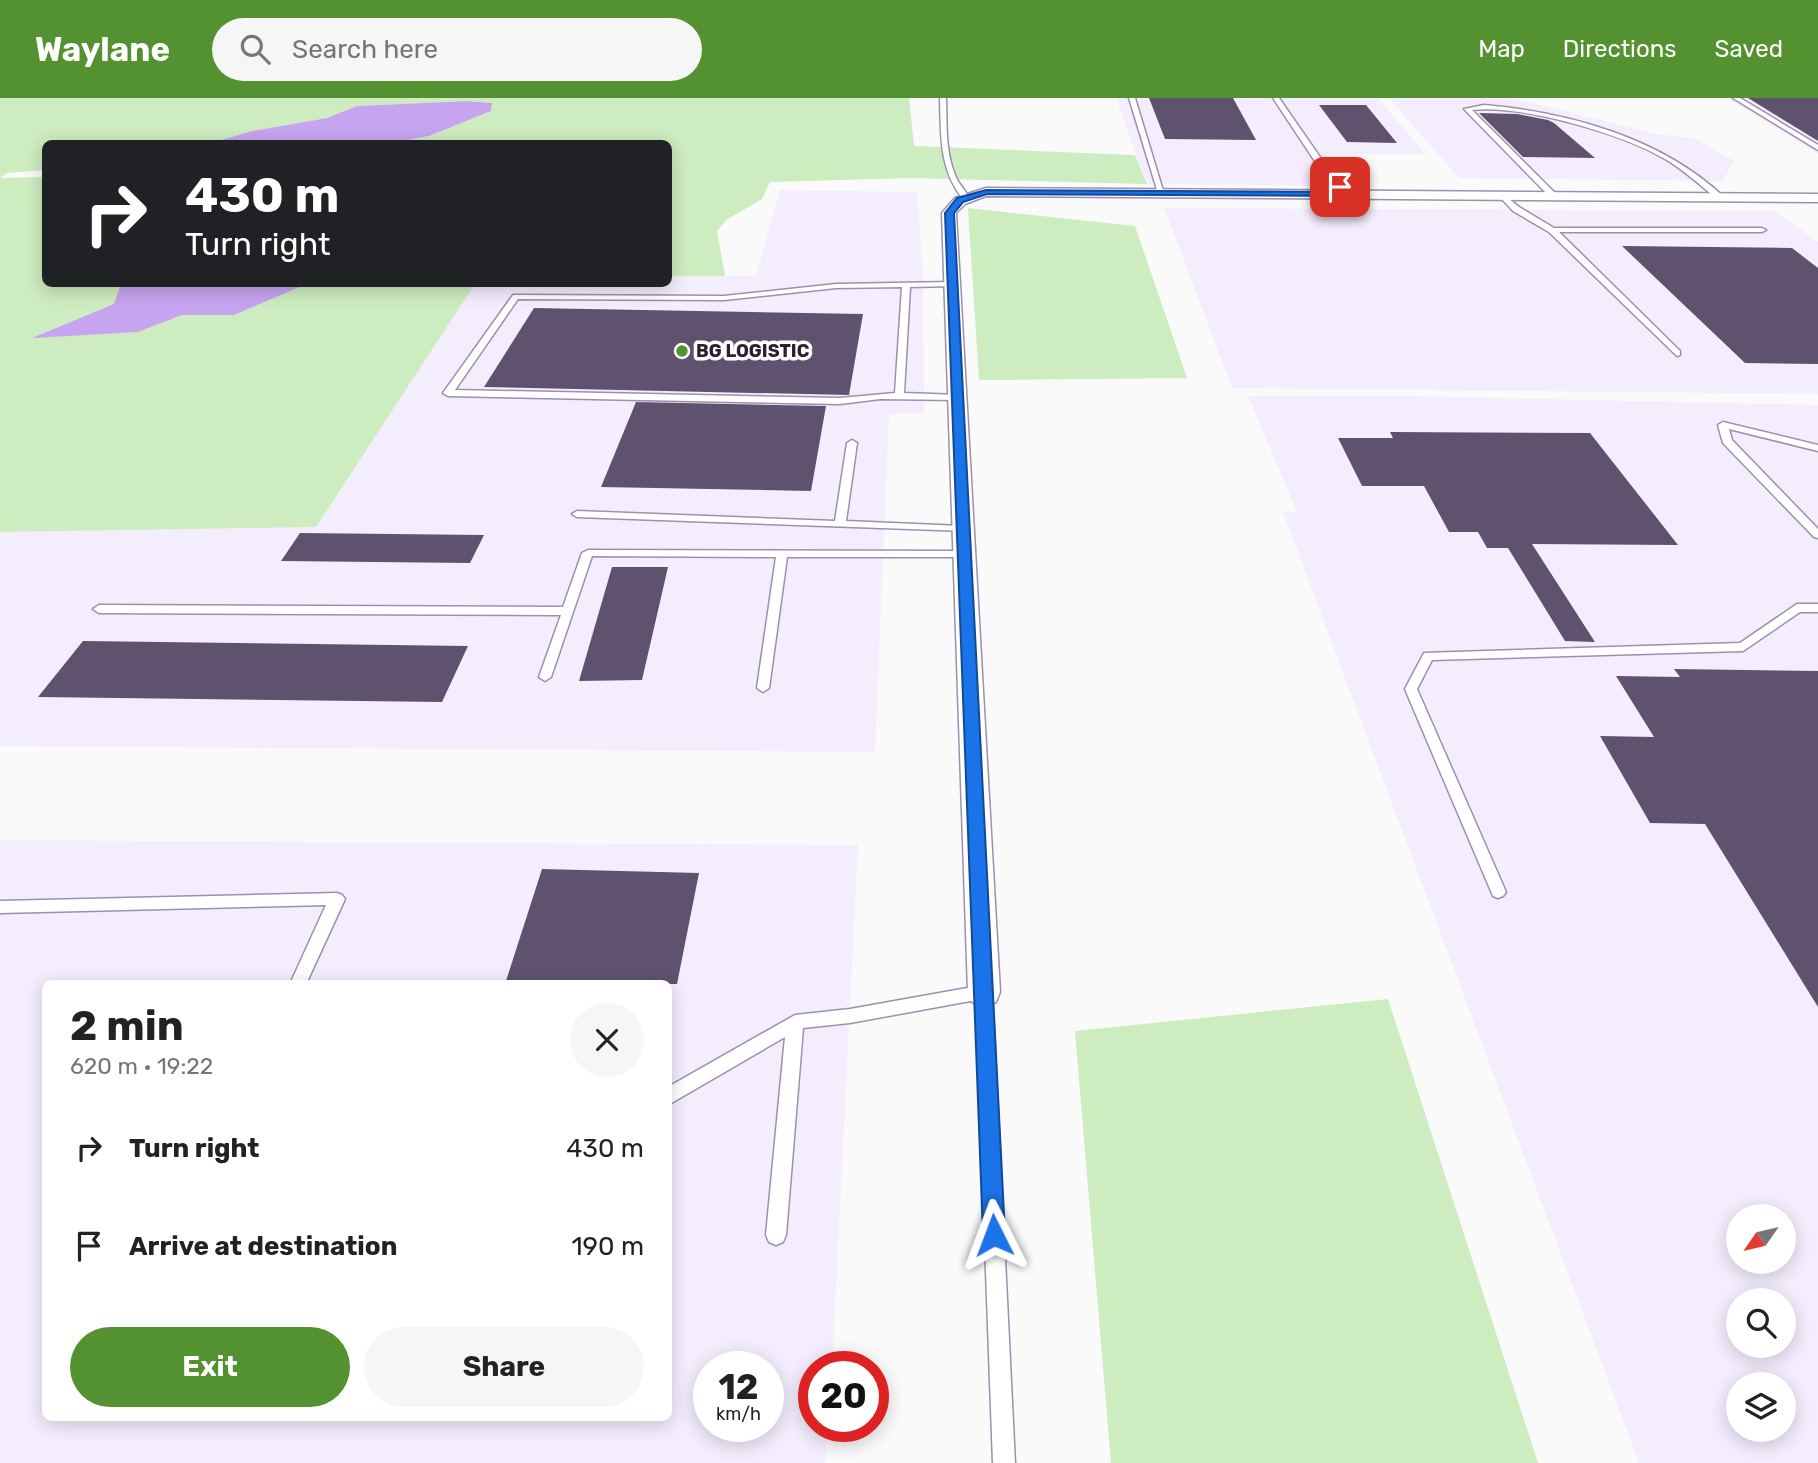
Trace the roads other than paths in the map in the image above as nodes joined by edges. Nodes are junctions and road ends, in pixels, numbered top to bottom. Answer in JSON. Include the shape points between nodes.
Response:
{"nodes":[{"id":1,"x":943,"y":98,"type":"edge"},
{"id":2,"x":1132,"y":98,"type":"edge"},
{"id":3,"x":1276,"y":98,"type":"edge"},
{"id":4,"x":1736,"y":98,"type":"edge"},
{"id":5,"x":1818,"y":148,"type":"edge"},
{"id":6,"x":1162,"y":193,"type":"junction"},
{"id":7,"x":1343,"y":194,"type":"junction"},
{"id":8,"x":1503,"y":196,"type":"junction"},
{"id":9,"x":1554,"y":196,"type":"junction"},
{"id":10,"x":966,"y":197,"type":"junction"},
{"id":11,"x":1720,"y":197,"type":"junction"},
{"id":12,"x":1818,"y":198,"type":"edge"},
{"id":13,"x":1552,"y":230,"type":"junction"},
{"id":14,"x":1762,"y":230,"type":"dead end"},
{"id":15,"x":952,"y":284,"type":"junction"},
{"id":16,"x":906,"y":285,"type":"junction"},
{"id":17,"x":1676,"y":353,"type":"dead end"},
{"id":18,"x":899,"y":397,"type":"junction"},
{"id":19,"x":957,"y":397,"type":"junction"},
{"id":20,"x":852,"y":443,"type":"dead end"},
{"id":21,"x":1818,"y":447,"type":"edge"},
{"id":22,"x":577,"y":514,"type":"dead end"},
{"id":23,"x":840,"y":522,"type":"junction"},
{"id":24,"x":962,"y":529,"type":"junction"},
{"id":25,"x":1818,"y":535,"type":"edge"},
{"id":26,"x":782,"y":554,"type":"junction"},
{"id":27,"x":963,"y":554,"type":"junction"},
{"id":28,"x":1818,"y":608,"type":"edge"},
{"id":29,"x":99,"y":609,"type":"dead end"},
{"id":30,"x":568,"y":611,"type":"junction"},
{"id":31,"x":545,"y":677,"type":"dead end"},
{"id":32,"x":763,"y":688,"type":"dead end"},
{"id":33,"x":1498,"y":892,"type":"dead end"},
{"id":34,"x":0,"y":907,"type":"edge"},
{"id":35,"x":300,"y":980,"type":"edge"},
{"id":36,"x":984,"y":992,"type":"junction"},
{"id":37,"x":795,"y":1021,"type":"junction"},
{"id":38,"x":672,"y":1095,"type":"edge"},
{"id":39,"x":776,"y":1235,"type":"dead end"},
{"id":40,"x":1004,"y":1463,"type":"edge"}],
"edges":[{"from":1,"to":10,"type":"lane","via":[[946,151],[959,191]]},
{"from":2,"to":6,"type":"lane"},
{"from":3,"to":7,"type":"lane"},
{"from":4,"to":5,"type":"lane"},
{"from":6,"to":7,"type":"street"},
{"from":6,"to":10,"type":"street","via":[[986,192]]},
{"from":7,"to":8,"type":"street"},
{"from":8,"to":9,"type":"street"},
{"from":8,"to":13,"type":"lane"},
{"from":9,"to":11,"type":"street"},
{"from":9,"to":11,"type":"lane","via":[[1467,109],[1512,108],[1626,139],[1661,153]]},
{"from":10,"to":15,"type":"street","via":[[949,213]]},
{"from":11,"to":12,"type":"street"},
{"from":13,"to":14,"type":"lane"},
{"from":13,"to":17,"type":"lane"},
{"from":15,"to":16,"type":"lane"},
{"from":15,"to":19,"type":"street"},
{"from":16,"to":18,"type":"lane"},
{"from":16,"to":18,"type":"lane","via":[[836,286],[724,298],[516,297],[448,393],[840,401]]},
{"from":18,"to":19,"type":"lane"},
{"from":19,"to":24,"type":"street"},
{"from":20,"to":23,"type":"lane"},
{"from":21,"to":25,"type":"lane","via":[[1723,425],[1727,441]]},
{"from":22,"to":23,"type":"lane"},
{"from":23,"to":24,"type":"lane"},
{"from":24,"to":27,"type":"street"},
{"from":26,"to":27,"type":"lane"},
{"from":26,"to":30,"type":"lane","via":[[588,553]]},
{"from":26,"to":32,"type":"lane"},
{"from":27,"to":36,"type":"street"},
{"from":28,"to":33,"type":"lane","via":[[1797,608],[1743,647],[1428,656],[1411,689]]},
{"from":29,"to":30,"type":"lane"},
{"from":30,"to":31,"type":"lane"},
{"from":34,"to":35,"type":"lane","via":[[337,899]]},
{"from":36,"to":37,"type":"lane"},
{"from":36,"to":40,"type":"lane"},
{"from":37,"to":38,"type":"lane"},
{"from":37,"to":39,"type":"lane"}]}
